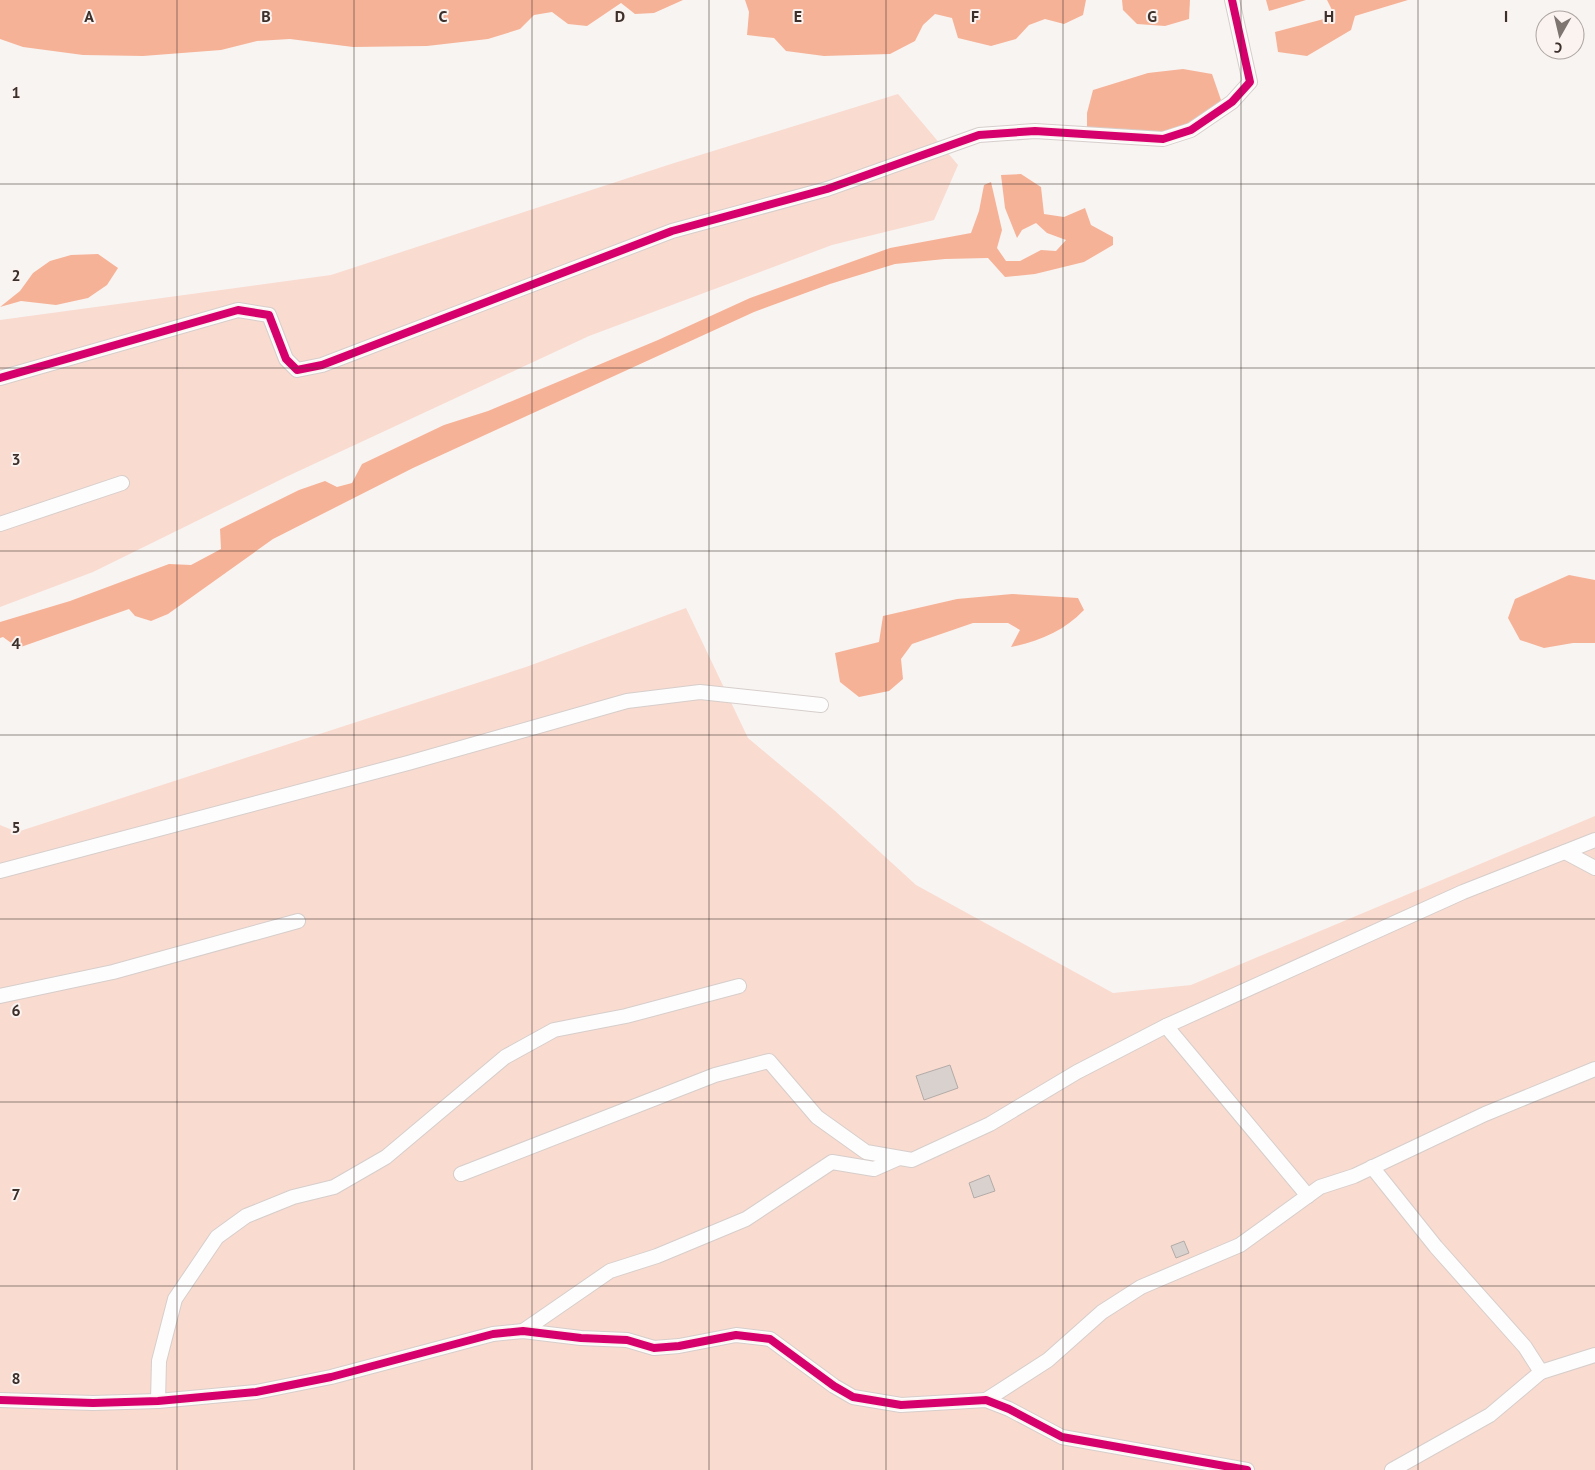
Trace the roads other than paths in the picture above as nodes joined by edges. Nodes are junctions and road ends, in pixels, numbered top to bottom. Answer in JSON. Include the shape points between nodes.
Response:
{"nodes":[{"id":1,"x":1232,"y":0,"type":"edge"},
{"id":2,"x":0,"y":378,"type":"edge"},
{"id":3,"x":122,"y":483,"type":"dead end"},
{"id":4,"x":0,"y":524,"type":"edge"},
{"id":5,"x":821,"y":705,"type":"dead end"},
{"id":6,"x":1595,"y":840,"type":"edge"},
{"id":7,"x":1565,"y":852,"type":"junction"},
{"id":8,"x":1595,"y":868,"type":"edge"},
{"id":9,"x":0,"y":871,"type":"edge"},
{"id":10,"x":298,"y":921,"type":"dead end"},
{"id":11,"x":739,"y":986,"type":"dead end"},
{"id":12,"x":0,"y":996,"type":"edge"},
{"id":13,"x":1166,"y":1026,"type":"junction"},
{"id":14,"x":1595,"y":1069,"type":"edge"},
{"id":15,"x":899,"y":1158,"type":"junction"},
{"id":16,"x":1372,"y":1167,"type":"junction"},
{"id":17,"x":461,"y":1174,"type":"dead end"},
{"id":18,"x":1308,"y":1196,"type":"junction"},
{"id":19,"x":523,"y":1331,"type":"junction"},
{"id":20,"x":1595,"y":1355,"type":"edge"},
{"id":21,"x":1541,"y":1372,"type":"junction"},
{"id":22,"x":0,"y":1400,"type":"edge"},
{"id":23,"x":986,"y":1400,"type":"junction"},
{"id":24,"x":158,"y":1401,"type":"junction"},
{"id":25,"x":1247,"y":1470,"type":"edge"},
{"id":26,"x":1392,"y":1470,"type":"edge"}],
"edges":[{"from":1,"to":2,"type":"street","via":[[1250,82],[1232,102],[1191,130],[1163,139],[1035,131],[979,135],[827,189],[672,231],[322,365],[297,370],[286,359],[268,315],[238,310]]},
{"from":3,"to":4,"type":"street"},
{"from":5,"to":9,"type":"street","via":[[700,692],[627,701],[408,763]]},
{"from":6,"to":7,"type":"street"},
{"from":7,"to":8,"type":"street"},
{"from":7,"to":13,"type":"street","via":[[1428,908]]},
{"from":10,"to":12,"type":"street","via":[[114,972]]},
{"from":11,"to":24,"type":"street","via":[[626,1016],[554,1030],[505,1057],[386,1157],[334,1187],[292,1197],[246,1216],[217,1237],[175,1299],[159,1361]]},
{"from":13,"to":15,"type":"street","via":[[1077,1072],[990,1124],[912,1160]]},
{"from":13,"to":18,"type":"street"},
{"from":14,"to":16,"type":"street","via":[[1485,1114]]},
{"from":15,"to":17,"type":"street","via":[[866,1152],[817,1117],[770,1060],[715,1075]]},
{"from":15,"to":19,"type":"street","via":[[874,1168],[832,1162],[746,1219],[657,1256],[610,1271]]},
{"from":16,"to":18,"type":"street","via":[[1320,1187]]},
{"from":16,"to":21,"type":"street","via":[[1436,1248],[1526,1347]]},
{"from":18,"to":23,"type":"street","via":[[1240,1245],[1141,1287],[1102,1312],[1048,1360]]},
{"from":19,"to":23,"type":"street","via":[[627,1340],[654,1348],[736,1335],[770,1339],[853,1397],[901,1405]]},
{"from":19,"to":24,"type":"street","via":[[493,1334],[331,1377],[256,1392]]},
{"from":20,"to":21,"type":"street"},
{"from":21,"to":26,"type":"street","via":[[1490,1416]]},
{"from":22,"to":24,"type":"street"},
{"from":23,"to":25,"type":"street","via":[[1062,1437]]}]}
